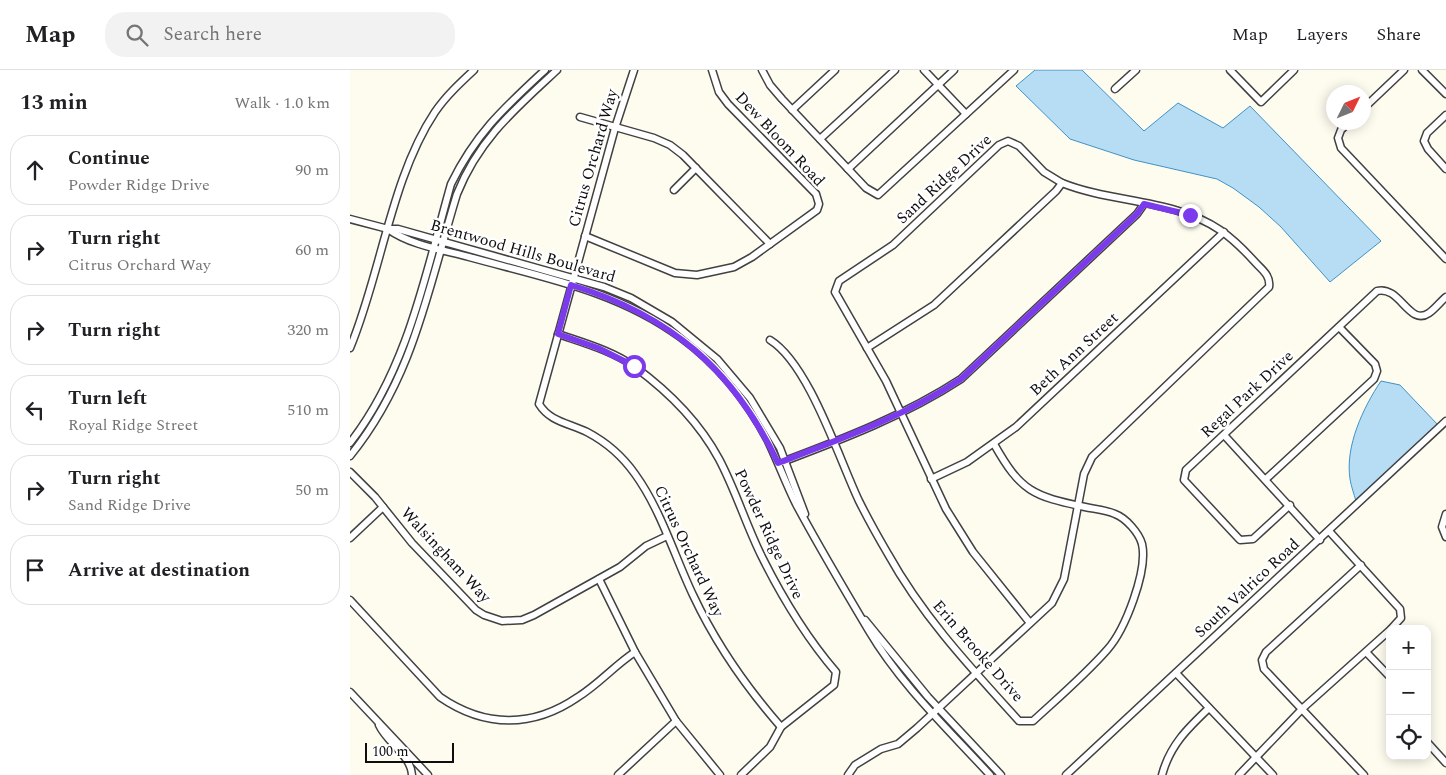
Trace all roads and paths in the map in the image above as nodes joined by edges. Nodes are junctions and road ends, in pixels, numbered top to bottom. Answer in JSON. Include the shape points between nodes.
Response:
{"nodes":[{"id":1,"x":474,"y":70,"type":"edge"},
{"id":2,"x":544,"y":70,"type":"edge"},
{"id":3,"x":557,"y":70,"type":"edge"},
{"id":4,"x":634,"y":70,"type":"edge"},
{"id":5,"x":712,"y":70,"type":"edge"},
{"id":6,"x":835,"y":70,"type":"edge"},
{"id":7,"x":895,"y":70,"type":"edge"},
{"id":8,"x":924,"y":70,"type":"edge"},
{"id":9,"x":954,"y":70,"type":"edge"},
{"id":10,"x":1014,"y":70,"type":"edge"},
{"id":11,"x":1136,"y":70,"type":"edge"},
{"id":12,"x":1230,"y":70,"type":"edge"},
{"id":13,"x":1294,"y":70,"type":"edge"},
{"id":14,"x":1404,"y":70,"type":"edge"},
{"id":15,"x":1422,"y":70,"type":"edge"},
{"id":16,"x":760,"y":72,"type":"edge"},
{"id":17,"x":938,"y":85,"type":"junction"},
{"id":18,"x":1115,"y":89,"type":"dead end"},
{"id":19,"x":1446,"y":94,"type":"edge"},
{"id":20,"x":1371,"y":101,"type":"edge"},
{"id":21,"x":792,"y":110,"type":"junction"},
{"id":22,"x":966,"y":114,"type":"junction"},
{"id":23,"x":1446,"y":115,"type":"edge"},
{"id":24,"x":580,"y":117,"type":"dead end"},
{"id":25,"x":615,"y":128,"type":"junction"},
{"id":26,"x":1344,"y":130,"type":"edge"},
{"id":27,"x":820,"y":139,"type":"junction"},
{"id":28,"x":696,"y":168,"type":"junction"},
{"id":29,"x":848,"y":168,"type":"junction"},
{"id":30,"x":1446,"y":168,"type":"edge"},
{"id":31,"x":1062,"y":183,"type":"junction"},
{"id":32,"x":674,"y":190,"type":"dead end"},
{"id":33,"x":1144,"y":204,"type":"junction"},
{"id":34,"x":350,"y":219,"type":"edge"},
{"id":35,"x":388,"y":230,"type":"junction"},
{"id":36,"x":1224,"y":232,"type":"junction"},
{"id":37,"x":585,"y":236,"type":"junction"},
{"id":38,"x":443,"y":242,"type":"junction"},
{"id":39,"x":434,"y":243,"type":"junction"},
{"id":40,"x":770,"y":244,"type":"junction"},
{"id":41,"x":441,"y":249,"type":"junction"},
{"id":42,"x":1446,"y":259,"type":"edge"},
{"id":43,"x":509,"y":260,"type":"junction"},
{"id":44,"x":507,"y":268,"type":"junction"},
{"id":45,"x":572,"y":281,"type":"junction"},
{"id":46,"x":1446,"y":297,"type":"edge"},
{"id":47,"x":1339,"y":327,"type":"junction"},
{"id":48,"x":558,"y":334,"type":"junction"},
{"id":49,"x":770,"y":340,"type":"dead end"},
{"id":50,"x":350,"y":348,"type":"edge"},
{"id":51,"x":867,"y":348,"type":"junction"},
{"id":52,"x":901,"y":412,"type":"junction"},
{"id":53,"x":1446,"y":422,"type":"edge"},
{"id":54,"x":1224,"y":435,"type":"junction"},
{"id":55,"x":834,"y":442,"type":"junction"},
{"id":56,"x":350,"y":443,"type":"edge"},
{"id":57,"x":994,"y":444,"type":"junction"},
{"id":58,"x":350,"y":456,"type":"edge"},
{"id":59,"x":786,"y":460,"type":"junction"},
{"id":60,"x":778,"y":463,"type":"junction"},
{"id":61,"x":350,"y":472,"type":"edge"},
{"id":62,"x":1266,"y":479,"type":"junction"},
{"id":63,"x":931,"y":480,"type":"junction"},
{"id":64,"x":1290,"y":505,"type":"junction"},
{"id":65,"x":1078,"y":506,"type":"junction"},
{"id":66,"x":383,"y":507,"type":"junction"},
{"id":67,"x":1446,"y":514,"type":"edge"},
{"id":68,"x":806,"y":518,"type":"junction"},
{"id":69,"x":1329,"y":532,"type":"junction"},
{"id":70,"x":667,"y":536,"type":"junction"},
{"id":71,"x":1446,"y":537,"type":"edge"},
{"id":72,"x":350,"y":538,"type":"edge"},
{"id":73,"x":1320,"y":540,"type":"junction"},
{"id":74,"x":1361,"y":565,"type":"junction"},
{"id":75,"x":599,"y":579,"type":"junction"},
{"id":76,"x":350,"y":600,"type":"edge"},
{"id":77,"x":862,"y":618,"type":"junction"},
{"id":78,"x":1030,"y":624,"type":"junction"},
{"id":79,"x":1394,"y":625,"type":"edge"},
{"id":80,"x":1386,"y":633,"type":"edge"},
{"id":81,"x":635,"y":652,"type":"junction"},
{"id":82,"x":1366,"y":652,"type":"junction"},
{"id":83,"x":976,"y":673,"type":"junction"},
{"id":84,"x":1176,"y":673,"type":"junction"},
{"id":85,"x":1386,"y":673,"type":"edge"},
{"id":86,"x":350,"y":692,"type":"edge"},
{"id":87,"x":938,"y":708,"type":"junction"},
{"id":88,"x":1209,"y":708,"type":"junction"},
{"id":89,"x":1303,"y":708,"type":"junction"},
{"id":90,"x":933,"y":713,"type":"junction"},
{"id":91,"x":376,"y":720,"type":"junction"},
{"id":92,"x":676,"y":721,"type":"junction"},
{"id":93,"x":781,"y":727,"type":"junction"},
{"id":94,"x":1431,"y":746,"type":"edge"},
{"id":95,"x":1256,"y":757,"type":"junction"},
{"id":96,"x":1446,"y":763,"type":"edge"},
{"id":97,"x":412,"y":775,"type":"edge"},
{"id":98,"x":427,"y":775,"type":"edge"},
{"id":99,"x":618,"y":775,"type":"edge"},
{"id":100,"x":720,"y":775,"type":"edge"},
{"id":101,"x":741,"y":775,"type":"edge"},
{"id":102,"x":848,"y":775,"type":"edge"},
{"id":103,"x":990,"y":775,"type":"edge"},
{"id":104,"x":1000,"y":775,"type":"edge"},
{"id":105,"x":1066,"y":775,"type":"edge"},
{"id":106,"x":1162,"y":775,"type":"edge"},
{"id":107,"x":1239,"y":775,"type":"edge"},
{"id":108,"x":1273,"y":775,"type":"edge"},
{"id":109,"x":1364,"y":775,"type":"edge"}],
"edges":[{"from":1,"to":35,"type":"street","via":[[449,94],[424,130],[411,157]]},
{"from":2,"to":39,"type":"street","via":[[488,125],[471,147],[451,184]]},
{"from":3,"to":38,"type":"street","via":[[494,129],[480,147],[462,182]]},
{"from":4,"to":25,"type":"street","name":"Citrus Orchard Way"},
{"from":5,"to":40,"type":"street","name":"Dew Bloom Road","via":[[719,92],[728,104],[818,197],[815,213]]},
{"from":6,"to":21,"type":"street"},
{"from":7,"to":27,"type":"street"},
{"from":8,"to":17,"type":"street"},
{"from":9,"to":17,"type":"street"},
{"from":10,"to":22,"type":"street"},
{"from":11,"to":18,"type":"street"},
{"from":12,"to":13,"type":"street","via":[[1261,102]]},
{"from":14,"to":20,"type":"street"},
{"from":15,"to":19,"type":"street"},
{"from":16,"to":21,"type":"street"},
{"from":17,"to":22,"type":"street"},
{"from":17,"to":29,"type":"street"},
{"from":21,"to":27,"type":"street"},
{"from":22,"to":29,"type":"street","via":[[878,194],[870,192]]},
{"from":23,"to":30,"type":"street","via":[[1424,140]]},
{"from":24,"to":25,"type":"street"},
{"from":25,"to":28,"type":"street","via":[[670,145]]},
{"from":25,"to":37,"type":"street","name":"Citrus Orchard Way"},
{"from":26,"to":42,"type":"street","via":[[1338,138],[1341,148]]},
{"from":27,"to":29,"type":"street"},
{"from":28,"to":32,"type":"street"},
{"from":28,"to":40,"type":"street"},
{"from":31,"to":33,"type":"street","name":"Sand Ridge Drive"},
{"from":31,"to":51,"type":"street","via":[[938,302]]},
{"from":31,"to":51,"type":"street","name":"Sand Ridge Drive","via":[[1044,172],[1016,144],[1004,142],[893,245],[838,281],[835,295]]},
{"from":33,"to":36,"type":"street","name":"Sand Ridge Drive","via":[[1190,215]]},
{"from":33,"to":52,"type":"street","via":[[961,379]]},
{"from":34,"to":35,"type":"street","name":"Brentwood Hills Boulevard"},
{"from":35,"to":39,"type":"street","name":"Brentwood Hills Boulevard","via":[[398,229]]},
{"from":35,"to":50,"type":"street"},
{"from":36,"to":57,"type":"street","name":"Beth Ann Street"},
{"from":36,"to":65,"type":"street","name":"Sand Ridge Drive","via":[[1267,274],[1268,289],[1096,451],[1085,471]]},
{"from":37,"to":40,"type":"street","name":"Dew Bloom Road","via":[[675,273],[697,275],[734,267]]},
{"from":37,"to":45,"type":"street","name":"Citrus Orchard Way"},
{"from":38,"to":39,"type":"street","name":"Brentwood Hills Boulevard"},
{"from":38,"to":41,"type":"street"},
{"from":38,"to":43,"type":"street","name":"Brentwood Hills Boulevard"},
{"from":39,"to":41,"type":"street","name":"Brentwood Hills Boulevard"},
{"from":39,"to":56,"type":"street","via":[[407,336],[393,370]]},
{"from":41,"to":44,"type":"street","name":"Brentwood Hills Boulevard"},
{"from":41,"to":58,"type":"street","via":[[407,360],[378,416]]},
{"from":43,"to":44,"type":"street"},
{"from":43,"to":45,"type":"street","name":"Brentwood Hills Boulevard"},
{"from":44,"to":45,"type":"street","name":"Brentwood Hills Boulevard"},
{"from":45,"to":48,"type":"street","name":"Citrus Orchard Way"},
{"from":45,"to":59,"type":"street","name":"Brentwood Hills Boulevard","via":[[631,298],[672,322],[703,346],[750,398]]},
{"from":45,"to":60,"type":"street","name":"Brentwood Hills Boulevard","via":[[640,312],[694,348],[721,374],[747,407]]},
{"from":46,"to":47,"type":"street","name":"Regal Park Drive","via":[[1428,314],[1421,316],[1412,313],[1392,292],[1385,289],[1377,291]]},
{"from":47,"to":54,"type":"street","name":"Regal Park Drive"},
{"from":47,"to":62,"type":"street","via":[[1375,364],[1374,379]]},
{"from":48,"to":70,"type":"street","name":"Citrus Orchard Way","via":[[540,404],[546,415],[587,432],[620,457],[645,489]]},
{"from":48,"to":93,"type":"street","name":"Powder Ridge Drive","via":[[598,348],[634,366],[671,396],[697,425],[719,459],[761,556],[791,613],[836,672],[834,685]]},
{"from":49,"to":55,"type":"street","name":"Erin Brooke Drive","via":[[782,348],[793,365]]},
{"from":51,"to":52,"type":"street","name":"Sand Ridge Drive"},
{"from":52,"to":55,"type":"street"},
{"from":52,"to":63,"type":"street","name":"Sand Ridge Drive"},
{"from":53,"to":69,"type":"street","name":"South Valrico Road"},
{"from":54,"to":62,"type":"street"},
{"from":54,"to":64,"type":"street","name":"Regal Park Drive","via":[[1186,470],[1184,480],[1240,540],[1253,539]]},
{"from":55,"to":59,"type":"street"},
{"from":55,"to":83,"type":"street","name":"Erin Brooke Drive","via":[[888,555],[924,611]]},
{"from":57,"to":63,"type":"street","name":"Beth Ann Street"},
{"from":57,"to":65,"type":"street","name":"Erin Brooke Drive","via":[[1009,471],[1033,493]]},
{"from":59,"to":60,"type":"street"},
{"from":59,"to":68,"type":"street","name":"Brentwood Hills Boulevard"},
{"from":60,"to":68,"type":"street","name":"Brentwood Hills Boulevard","via":[[797,506]]},
{"from":61,"to":66,"type":"street","name":"Walsingham Way"},
{"from":62,"to":64,"type":"street"},
{"from":63,"to":78,"type":"street","name":"Sand Ridge Drive","via":[[974,552]]},
{"from":64,"to":73,"type":"street"},
{"from":65,"to":78,"type":"street","name":"Sand Ridge Drive","via":[[1064,579],[1052,603]]},
{"from":65,"to":83,"type":"street","name":"Erin Brooke Drive","via":[[1115,514],[1124,520],[1142,544],[1135,596],[1120,632],[1108,650],[1033,721],[1019,721]]},
{"from":66,"to":72,"type":"street"},
{"from":66,"to":75,"type":"street","name":"Walsingham Way","via":[[468,603],[493,619],[512,622],[528,618]]},
{"from":67,"to":71,"type":"street","via":[[1442,527]]},
{"from":68,"to":77,"type":"street","name":"Brentwood Hills Boulevard"},
{"from":69,"to":73,"type":"street","name":"South Valrico Road"},
{"from":69,"to":74,"type":"street"},
{"from":70,"to":75,"type":"street","name":"Walsingham Way","via":[[646,546]]},
{"from":70,"to":93,"type":"street","name":"Citrus Orchard Way","via":[[716,638],[749,690]]},
{"from":73,"to":84,"type":"street","name":"South Valrico Road"},
{"from":74,"to":79,"type":"street","via":[[1400,609],[1401,618]]},
{"from":74,"to":89,"type":"street","via":[[1266,652],[1262,660],[1264,669]]},
{"from":75,"to":81,"type":"street"},
{"from":76,"to":81,"type":"street","via":[[440,697],[458,709],[487,718],[518,721],[543,716],[580,697]]},
{"from":77,"to":87,"type":"street","name":"Brentwood Hills Boulevard"},
{"from":77,"to":90,"type":"street","name":"Brentwood Hills Boulevard","via":[[890,662]]},
{"from":78,"to":83,"type":"street","name":"Sand Ridge Drive"},
{"from":80,"to":82,"type":"street"},
{"from":81,"to":92,"type":"street"},
{"from":82,"to":85,"type":"street"},
{"from":82,"to":89,"type":"street"},
{"from":83,"to":87,"type":"street","name":"Sand Ridge Drive"},
{"from":84,"to":88,"type":"street"},
{"from":84,"to":105,"type":"street","name":"South Valrico Road"},
{"from":86,"to":91,"type":"street"},
{"from":87,"to":90,"type":"street","name":"Sand Ridge Drive"},
{"from":87,"to":104,"type":"street","name":"Brentwood Hills Boulevard"},
{"from":88,"to":95,"type":"street"},
{"from":88,"to":106,"type":"street","via":[[1177,741]]},
{"from":89,"to":95,"type":"street"},
{"from":89,"to":109,"type":"street"},
{"from":90,"to":102,"type":"street","name":"Sand Ridge Drive","via":[[898,744],[881,749],[855,765]]},
{"from":90,"to":103,"type":"street","name":"Brentwood Hills Boulevard"},
{"from":91,"to":97,"type":"street","via":[[382,733],[407,760]]},
{"from":91,"to":98,"type":"street"},
{"from":92,"to":99,"type":"street"},
{"from":92,"to":100,"type":"street"},
{"from":93,"to":101,"type":"street","name":"Powder Ridge Drive","via":[[770,747]]},
{"from":94,"to":96,"type":"street"},
{"from":95,"to":107,"type":"street"},
{"from":95,"to":108,"type":"street"}]}
